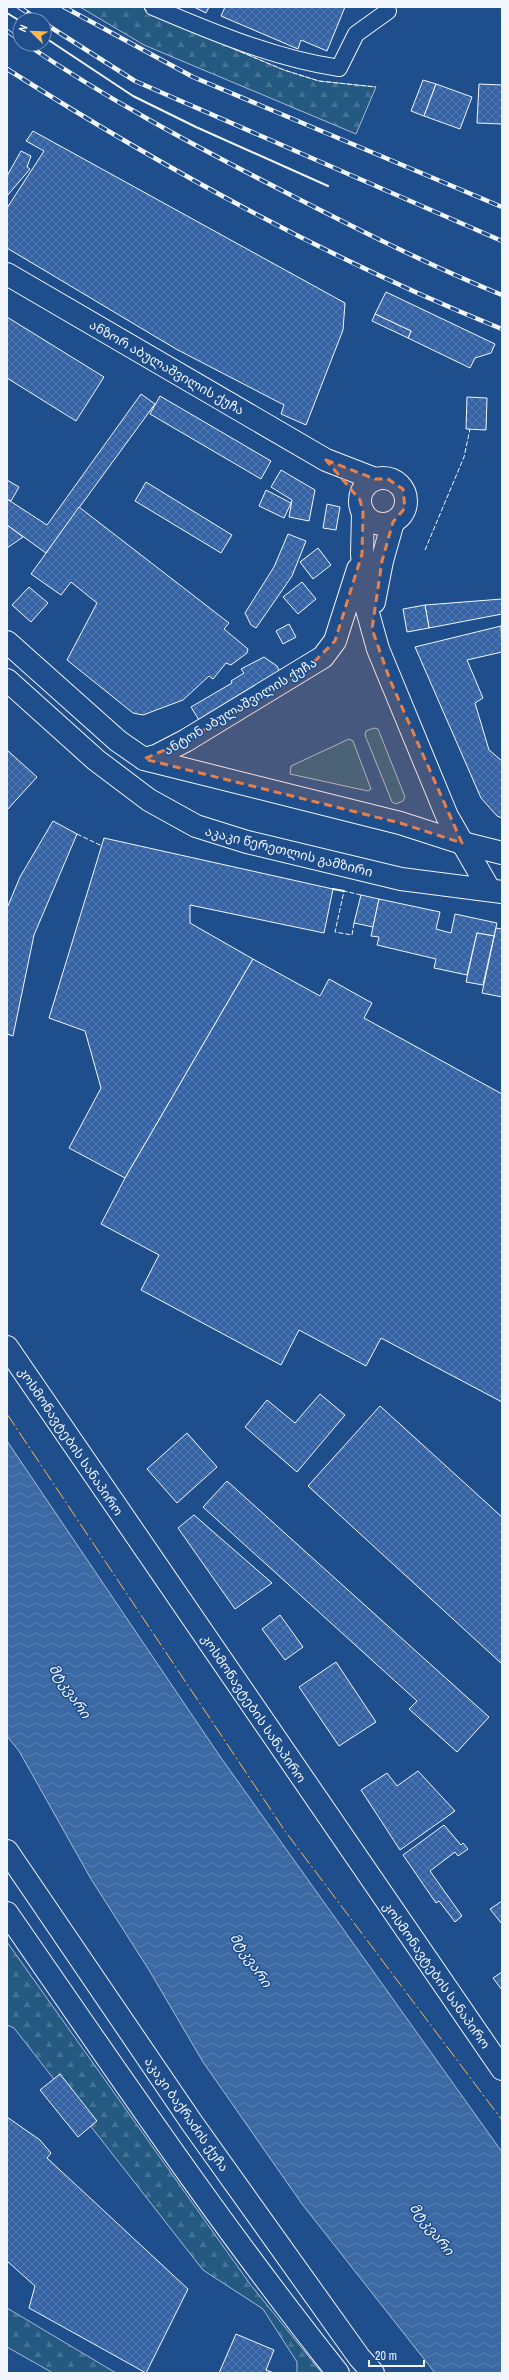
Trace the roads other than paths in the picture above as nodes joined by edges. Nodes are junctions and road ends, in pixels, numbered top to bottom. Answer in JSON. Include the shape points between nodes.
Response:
{"nodes":[{"id":1,"x":153,"y":7,"type":"edge"},
{"id":2,"x":388,"y":11,"type":"dead end"},
{"id":3,"x":7,"y":274,"type":"edge"},
{"id":4,"x":326,"y":460,"type":"junction"},
{"id":5,"x":375,"y":479,"type":"junction"},
{"id":6,"x":362,"y":506,"type":"junction"},
{"id":7,"x":393,"y":522,"type":"junction"},
{"id":8,"x":362,"y":554,"type":"junction"},
{"id":9,"x":372,"y":629,"type":"junction"},
{"id":10,"x":7,"y":642,"type":"edge"},
{"id":11,"x":7,"y":680,"type":"edge"},
{"id":12,"x":144,"y":759,"type":"junction"},
{"id":13,"x":462,"y":843,"type":"junction"},
{"id":14,"x":502,"y":853,"type":"edge"},
{"id":15,"x":495,"y":890,"type":"edge"},
{"id":16,"x":7,"y":1347,"type":"edge"},
{"id":17,"x":7,"y":1851,"type":"edge"},
{"id":18,"x":7,"y":1913,"type":"edge"},
{"id":19,"x":502,"y":2069,"type":"edge"},
{"id":20,"x":338,"y":2373,"type":"edge"},
{"id":21,"x":373,"y":2373,"type":"edge"}],
"edges":[{"from":1,"to":2,"type":"street","via":[[230,40],[305,63],[339,68],[356,34]]},
{"from":3,"to":4,"type":"main road","name":"ანზორ აბულაშვილის ქუჩა"},
{"from":4,"to":5,"type":"main road","name":"ანზორ აბულაშვილის ქუჩა"},
{"from":4,"to":6,"type":"main road","name":"ანზორ აბულაშვილის ქუჩა","via":[[343,477]]},
{"from":5,"to":6,"type":"main road","via":[[365,487]]},
{"from":5,"to":7,"type":"main road","via":[[388,479],[403,490],[406,498],[405,508]]},
{"from":6,"to":7,"type":"main road","via":[[376,523]]},
{"from":6,"to":8,"type":"main road","name":"ანტონ აბულაშვილის ქუჩა"},
{"from":7,"to":9,"type":"main road","name":"ანტონ აბულაშვილის ქუჩა","via":[[375,591]]},
{"from":8,"to":9,"type":"main road","name":"ანტონ აბულაშვილის ქუჩა","via":[[366,606]]},
{"from":8,"to":12,"type":"main road","name":"ანტონ აბულაშვილის ქუჩა","via":[[335,641],[323,657],[185,741],[156,756]]},
{"from":9,"to":13,"type":"main road","name":"ანტონ აბულაშვილის ქუჩა","via":[[390,680],[447,816]]},
{"from":10,"to":12,"type":"main road","via":[[118,742]]},
{"from":11,"to":15,"type":"main road","name":"აკაკი წერეთლის გამზირი","via":[[96,760],[149,800],[196,826],[247,842],[400,878]]},
{"from":12,"to":13,"type":"main road","via":[[400,823]]},
{"from":13,"to":14,"type":"main road"},
{"from":13,"to":15,"type":"main road","name":"ანტონ აბულაშვილის ქუჩა"},
{"from":16,"to":19,"type":"main road","name":"კოსმონავტების სანაპირო"},
{"from":17,"to":21,"type":"main road","name":"აკაკი ბაქრაძის ქუჩა","via":[[192,2123]]},
{"from":18,"to":20,"type":"main road","via":[[200,2193],[266,2283]]}]}
